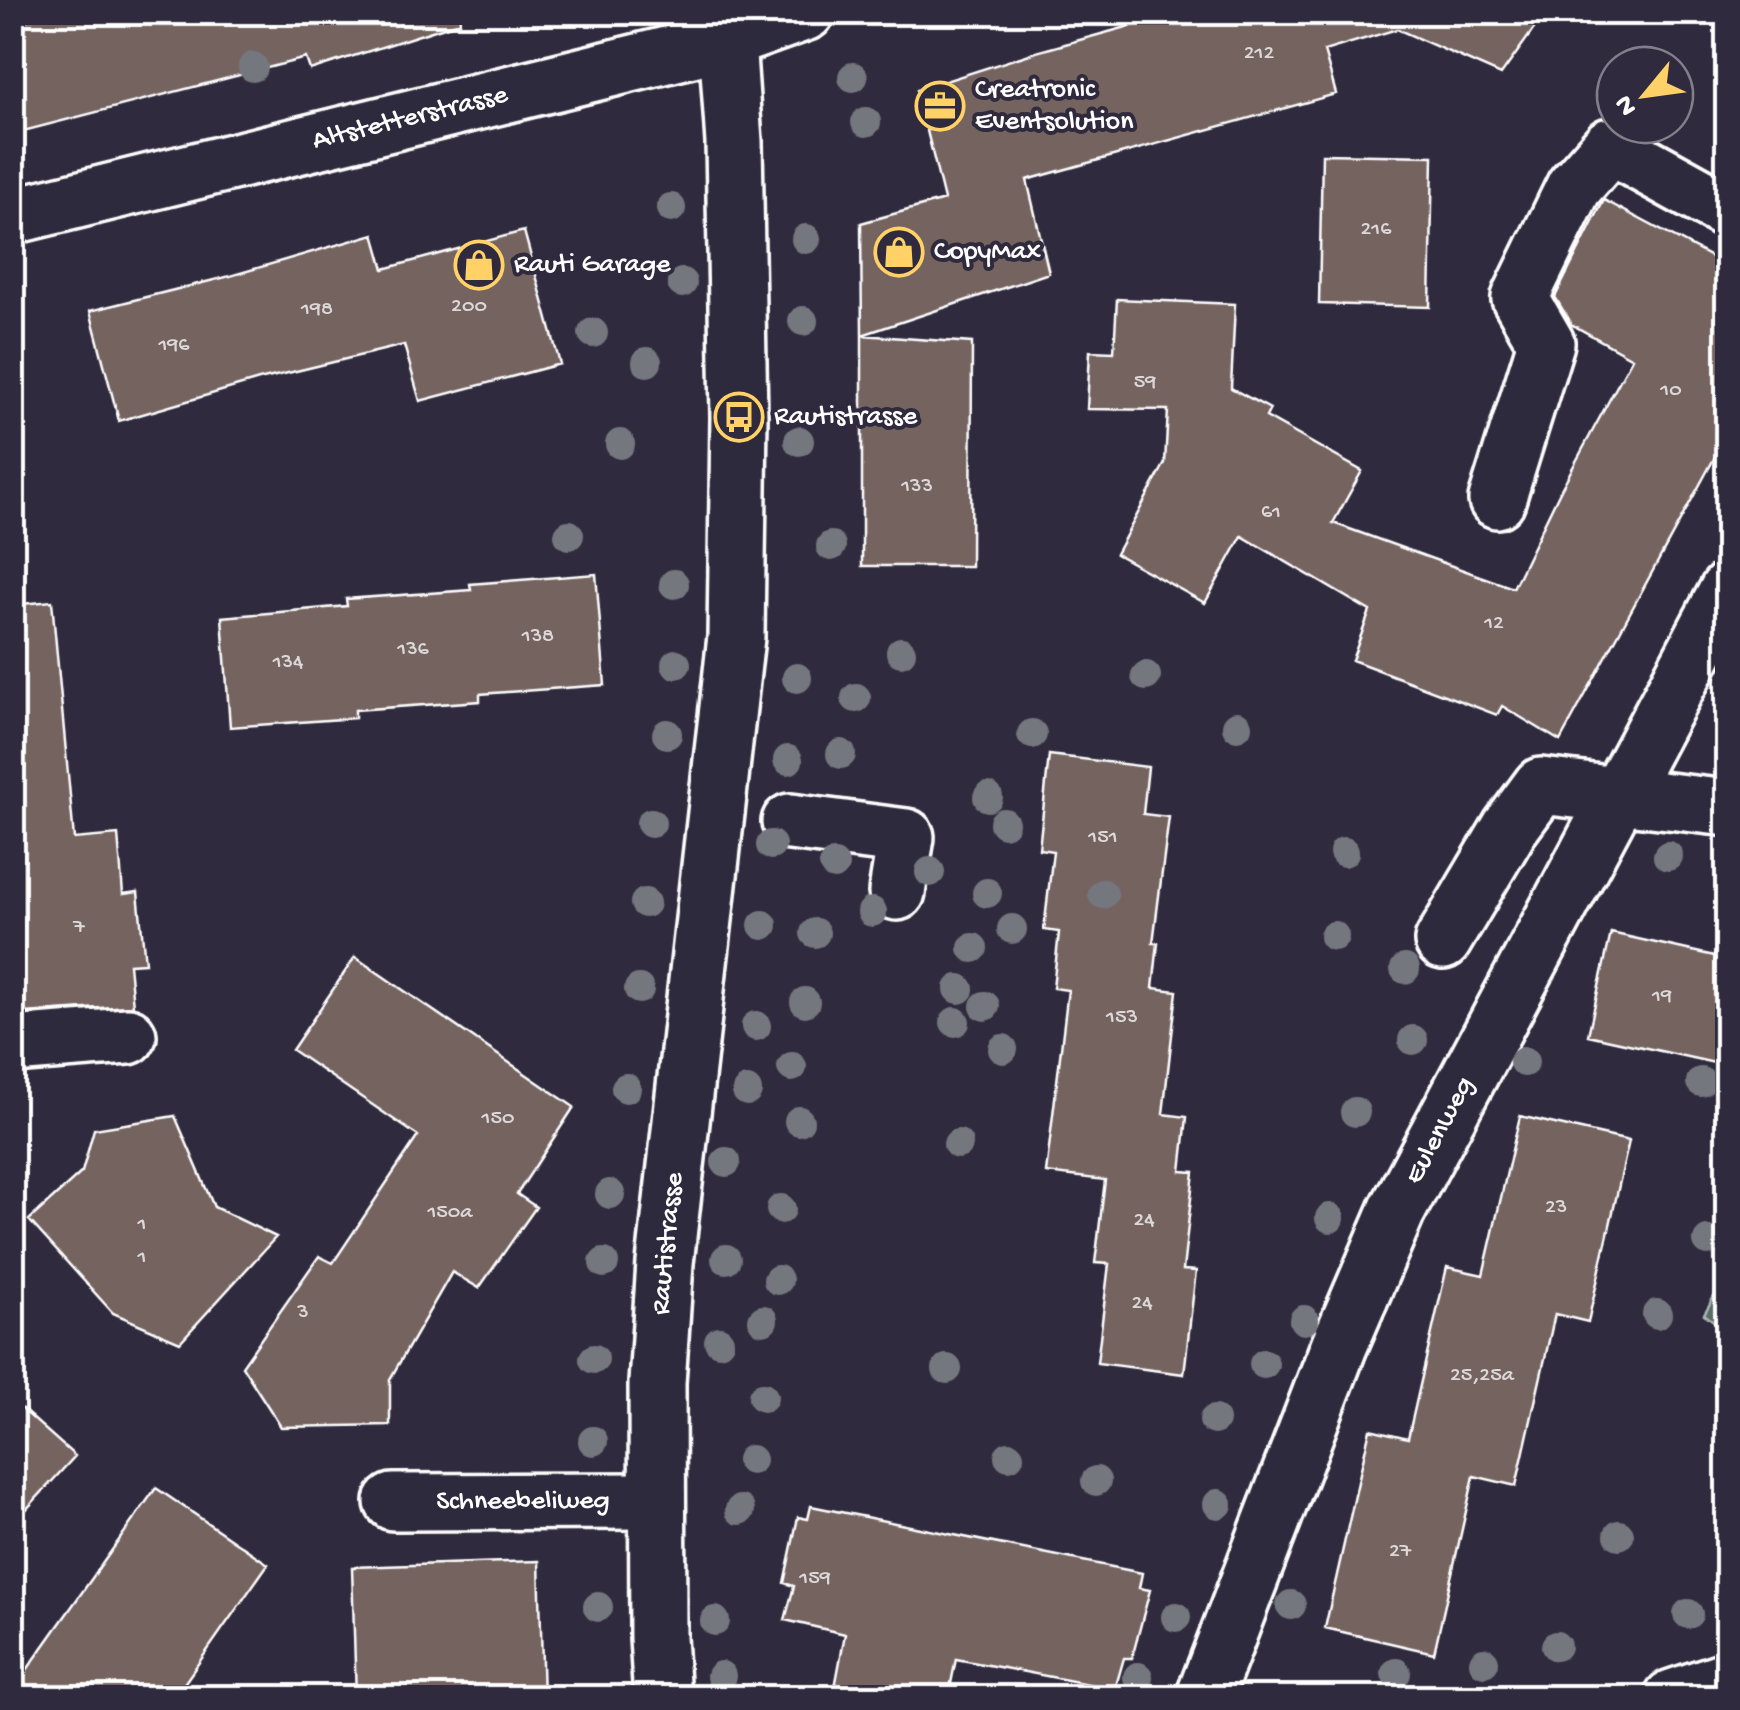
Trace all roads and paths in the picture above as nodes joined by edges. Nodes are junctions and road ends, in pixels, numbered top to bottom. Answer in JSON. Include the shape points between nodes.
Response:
{"nodes":[{"id":1,"x":806,"y":12,"type":"edge"},
{"id":2,"x":726,"y":26,"type":"edge"},
{"id":3,"x":1728,"y":211,"type":"edge"},
{"id":4,"x":12,"y":216,"type":"edge"},
{"id":5,"x":1497,"y":500,"type":"dead end"},
{"id":6,"x":1728,"y":590,"type":"edge"},
{"id":7,"x":1616,"y":797,"type":"junction"},
{"id":8,"x":1728,"y":808,"type":"edge"},
{"id":9,"x":790,"y":822,"type":"dead end"},
{"id":10,"x":897,"y":892,"type":"dead end"},
{"id":11,"x":1443,"y":941,"type":"dead end"},
{"id":12,"x":128,"y":1036,"type":"dead end"},
{"id":13,"x":12,"y":1045,"type":"edge"},
{"id":14,"x":655,"y":1501,"type":"junction"},
{"id":15,"x":393,"y":1502,"type":"dead end"},
{"id":16,"x":1728,"y":1680,"type":"edge"},
{"id":17,"x":1210,"y":1697,"type":"edge"},
{"id":18,"x":662,"y":1698,"type":"edge"},
{"id":19,"x":1672,"y":1698,"type":"edge"}],
"edges":[{"from":1,"to":2,"type":"street","name":"Altstetterstrasse"},
{"from":2,"to":4,"type":"street","name":"Altstetterstrasse"},
{"from":2,"to":14,"type":"street","name":"Rautistrasse","via":[[739,397],[736,636],[665,1264]]},
{"from":3,"to":5,"type":"street","via":[[1610,146],[1574,187],[1520,298],[1546,343]]},
{"from":6,"to":7,"type":"street","name":"Eulenweg"},
{"from":7,"to":8,"type":"street"},
{"from":7,"to":11,"type":"street","via":[[1541,786]]},
{"from":7,"to":17,"type":"street","name":"Eulenweg","via":[[1397,1212],[1339,1346]]},
{"from":9,"to":10,"type":"street","via":[[907,832]]},
{"from":12,"to":13,"type":"street"},
{"from":14,"to":15,"type":"street","name":"Schneebeliweg"},
{"from":14,"to":18,"type":"street","name":"Rautistrasse"},
{"from":16,"to":19,"type":"street"}]}
